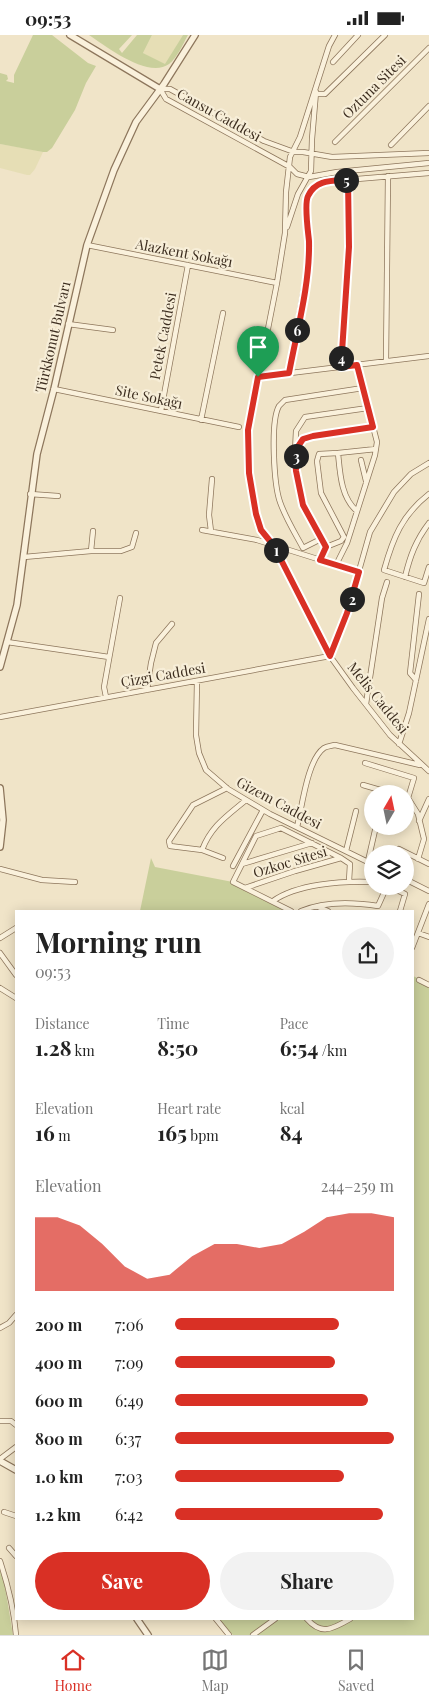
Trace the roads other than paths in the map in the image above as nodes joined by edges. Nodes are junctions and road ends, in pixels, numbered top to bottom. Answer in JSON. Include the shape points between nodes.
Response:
{"nodes":[{"id":1,"x":70,"y":35,"type":"edge"},
{"id":2,"x":195,"y":35,"type":"edge"},
{"id":3,"x":334,"y":35,"type":"edge"},
{"id":4,"x":358,"y":35,"type":"edge"},
{"id":5,"x":385,"y":35,"type":"edge"},
{"id":6,"x":429,"y":48,"type":"edge"},
{"id":7,"x":333,"y":62,"type":"dead end"},
{"id":8,"x":317,"y":84,"type":"junction"},
{"id":9,"x":160,"y":89,"type":"junction"},
{"id":10,"x":316,"y":94,"type":"junction"},
{"id":11,"x":429,"y":106,"type":"edge"},
{"id":12,"x":335,"y":143,"type":"dead end"},
{"id":13,"x":391,"y":145,"type":"dead end"},
{"id":14,"x":294,"y":152,"type":"junction"},
{"id":15,"x":429,"y":153,"type":"edge"},
{"id":16,"x":312,"y":154,"type":"junction"},
{"id":17,"x":429,"y":163,"type":"edge"},
{"id":18,"x":290,"y":167,"type":"junction"},
{"id":19,"x":429,"y":173,"type":"edge"},
{"id":20,"x":388,"y":176,"type":"junction"},
{"id":21,"x":309,"y":177,"type":"junction"},
{"id":22,"x":348,"y":180,"type":"junction"},
{"id":23,"x":285,"y":233,"type":"junction"},
{"id":24,"x":87,"y":245,"type":"junction"},
{"id":25,"x":188,"y":265,"type":"junction"},
{"id":26,"x":277,"y":283,"type":"junction"},
{"id":27,"x":223,"y":313,"type":"dead end"},
{"id":28,"x":68,"y":325,"type":"junction"},
{"id":29,"x":113,"y":330,"type":"dead end"},
{"id":30,"x":429,"y":355,"type":"edge"},
{"id":31,"x":386,"y":361,"type":"junction"},
{"id":32,"x":357,"y":365,"type":"junction"},
{"id":33,"x":341,"y":367,"type":"junction"},
{"id":34,"x":289,"y":373,"type":"junction"},
{"id":35,"x":258,"y":377,"type":"junction"},
{"id":36,"x":363,"y":388,"type":"junction"},
{"id":37,"x":54,"y":389,"type":"junction"},
{"id":38,"x":368,"y":408,"type":"junction"},
{"id":39,"x":161,"y":411,"type":"junction"},
{"id":40,"x":201,"y":420,"type":"junction"},
{"id":41,"x":240,"y":427,"type":"dead end"},
{"id":42,"x":373,"y":427,"type":"junction"},
{"id":43,"x":376,"y":449,"type":"junction"},
{"id":44,"x":295,"y":451,"type":"junction"},
{"id":45,"x":338,"y":453,"type":"junction"},
{"id":46,"x":361,"y":460,"type":"dead end"},
{"id":47,"x":429,"y":463,"type":"edge"},
{"id":48,"x":212,"y":479,"type":"dead end"},
{"id":49,"x":366,"y":483,"type":"junction"},
{"id":50,"x":30,"y":494,"type":"junction"},
{"id":51,"x":429,"y":494,"type":"edge"},
{"id":52,"x":58,"y":496,"type":"dead end"},
{"id":53,"x":357,"y":511,"type":"junction"},
{"id":54,"x":429,"y":523,"type":"edge"},
{"id":55,"x":202,"y":530,"type":"dead end"},
{"id":56,"x":93,"y":531,"type":"dead end"},
{"id":57,"x":211,"y":531,"type":"junction"},
{"id":58,"x":136,"y":533,"type":"dead end"},
{"id":59,"x":321,"y":539,"type":"junction"},
{"id":60,"x":274,"y":546,"type":"junction"},
{"id":61,"x":326,"y":547,"type":"junction"},
{"id":62,"x":91,"y":551,"type":"junction"},
{"id":63,"x":24,"y":557,"type":"junction"},
{"id":64,"x":320,"y":560,"type":"junction"},
{"id":65,"x":336,"y":565,"type":"junction"},
{"id":66,"x":429,"y":567,"type":"edge"},
{"id":67,"x":359,"y":572,"type":"junction"},
{"id":68,"x":405,"y":577,"type":"junction"},
{"id":69,"x":388,"y":583,"type":"dead end"},
{"id":70,"x":419,"y":594,"type":"dead end"},
{"id":71,"x":120,"y":599,"type":"dead end"},
{"id":72,"x":429,"y":619,"type":"edge"},
{"id":73,"x":172,"y":624,"type":"dead end"},
{"id":74,"x":7,"y":642,"type":"junction"},
{"id":75,"x":330,"y":656,"type":"junction"},
{"id":76,"x":109,"y":657,"type":"junction"},
{"id":77,"x":0,"y":667,"type":"edge"},
{"id":78,"x":416,"y":680,"type":"junction"},
{"id":79,"x":197,"y":681,"type":"junction"},
{"id":80,"x":147,"y":690,"type":"junction"},
{"id":81,"x":106,"y":697,"type":"junction"},
{"id":82,"x":366,"y":705,"type":"junction"},
{"id":83,"x":0,"y":717,"type":"edge"},
{"id":84,"x":399,"y":744,"type":"junction"},
{"id":85,"x":365,"y":763,"type":"dead end"},
{"id":86,"x":422,"y":765,"type":"junction"},
{"id":87,"x":429,"y":771,"type":"edge"},
{"id":88,"x":412,"y":785,"type":"edge"},
{"id":89,"x":0,"y":787,"type":"edge"},
{"id":90,"x":227,"y":788,"type":"junction"},
{"id":91,"x":429,"y":799,"type":"edge"},
{"id":92,"x":246,"y":800,"type":"junction"},
{"id":93,"x":263,"y":810,"type":"junction"},
{"id":94,"x":356,"y":811,"type":"dead end"},
{"id":95,"x":414,"y":811,"type":"edge"},
{"id":96,"x":419,"y":821,"type":"junction"},
{"id":97,"x":298,"y":827,"type":"junction"},
{"id":98,"x":312,"y":843,"type":"junction"},
{"id":99,"x":0,"y":847,"type":"edge"},
{"id":100,"x":202,"y":850,"type":"junction"},
{"id":101,"x":346,"y":851,"type":"junction"},
{"id":102,"x":414,"y":857,"type":"edge"},
{"id":103,"x":223,"y":858,"type":"dead end"},
{"id":104,"x":341,"y":858,"type":"junction"},
{"id":105,"x":418,"y":859,"type":"junction"},
{"id":106,"x":364,"y":860,"type":"edge"},
{"id":107,"x":242,"y":864,"type":"junction"},
{"id":108,"x":429,"y":864,"type":"edge"},
{"id":109,"x":233,"y":867,"type":"dead end"},
{"id":110,"x":0,"y":869,"type":"edge"},
{"id":111,"x":349,"y":881,"type":"junction"},
{"id":112,"x":364,"y":882,"type":"edge"},
{"id":113,"x":75,"y":883,"type":"dead end"},
{"id":114,"x":414,"y":884,"type":"edge"},
{"id":115,"x":245,"y":888,"type":"junction"},
{"id":116,"x":429,"y":891,"type":"edge"},
{"id":117,"x":384,"y":895,"type":"edge"},
{"id":118,"x":404,"y":895,"type":"edge"},
{"id":119,"x":273,"y":901,"type":"junction"},
{"id":120,"x":429,"y":904,"type":"edge"},
{"id":121,"x":318,"y":907,"type":"junction"},
{"id":122,"x":377,"y":909,"type":"edge"},
{"id":123,"x":289,"y":910,"type":"edge"},
{"id":124,"x":305,"y":910,"type":"edge"},
{"id":125,"x":326,"y":910,"type":"edge"},
{"id":126,"x":400,"y":910,"type":"edge"},
{"id":127,"x":15,"y":929,"type":"edge"},
{"id":128,"x":418,"y":933,"type":"junction"},
{"id":129,"x":429,"y":937,"type":"edge"},
{"id":130,"x":0,"y":938,"type":"edge"},
{"id":131,"x":414,"y":943,"type":"edge"},
{"id":132,"x":0,"y":953,"type":"edge"},
{"id":133,"x":15,"y":974,"type":"edge"},
{"id":134,"x":419,"y":981,"type":"dead end"},
{"id":135,"x":429,"y":985,"type":"edge"},
{"id":136,"x":0,"y":988,"type":"edge"},
{"id":137,"x":15,"y":997,"type":"edge"},
{"id":138,"x":15,"y":1316,"type":"edge"},
{"id":139,"x":0,"y":1328,"type":"edge"},
{"id":140,"x":0,"y":1421,"type":"edge"},
{"id":141,"x":15,"y":1424,"type":"edge"},
{"id":142,"x":15,"y":1448,"type":"edge"},
{"id":143,"x":0,"y":1460,"type":"edge"},
{"id":144,"x":15,"y":1469,"type":"edge"},
{"id":145,"x":4,"y":1512,"type":"dead end"},
{"id":146,"x":15,"y":1516,"type":"edge"},
{"id":147,"x":9,"y":1548,"type":"dead end"},
{"id":148,"x":15,"y":1555,"type":"edge"},
{"id":149,"x":0,"y":1561,"type":"edge"},
{"id":150,"x":15,"y":1615,"type":"edge"},
{"id":151,"x":16,"y":1620,"type":"edge"},
{"id":152,"x":138,"y":1620,"type":"edge"},
{"id":153,"x":217,"y":1620,"type":"edge"},
{"id":154,"x":274,"y":1620,"type":"edge"},
{"id":155,"x":308,"y":1620,"type":"edge"},
{"id":156,"x":348,"y":1620,"type":"edge"},
{"id":157,"x":16,"y":1635,"type":"edge"},
{"id":158,"x":148,"y":1635,"type":"edge"},
{"id":159,"x":229,"y":1635,"type":"edge"},
{"id":160,"x":253,"y":1635,"type":"edge"}],
"edges":[{"from":1,"to":9,"type":"street"},
{"from":2,"to":9,"type":"street","name":"Türkkonut Bulvarı"},
{"from":3,"to":8,"type":"street","name":"Melis Caddesi"},
{"from":4,"to":7,"type":"street"},
{"from":5,"to":10,"type":"street","via":[[325,95]]},
{"from":6,"to":12,"type":"street","name":"Oztuna Sitesi"},
{"from":8,"to":10,"type":"street","name":"Melis Caddesi"},
{"from":8,"to":14,"type":"street","name":"Melis Caddesi"},
{"from":9,"to":14,"type":"street","name":"Cansu Caddesi","via":[[170,89],[264,141]]},
{"from":9,"to":18,"type":"street","name":"Cansu Caddesi","via":[[166,99]]},
{"from":9,"to":24,"type":"street","name":"Türkkonut Bulvarı","via":[[136,122],[114,170]]},
{"from":10,"to":16,"type":"street","name":"Melis Caddesi"},
{"from":11,"to":13,"type":"street"},
{"from":14,"to":16,"type":"street","name":"Cansu Caddesi"},
{"from":14,"to":18,"type":"street","name":"Melis Caddesi","via":[[290,157]]},
{"from":15,"to":16,"type":"street","name":"Cansu Caddesi","via":[[332,157]]},
{"from":16,"to":21,"type":"street","name":"Melis Caddesi"},
{"from":17,"to":21,"type":"street"},
{"from":18,"to":21,"type":"street","name":"Cansu Caddesi","via":[[297,175]]},
{"from":18,"to":23,"type":"street","name":"Melis Caddesi"},
{"from":19,"to":20,"type":"street"},
{"from":20,"to":22,"type":"street"},
{"from":20,"to":31,"type":"street"},
{"from":21,"to":23,"type":"street","name":"Melis Caddesi","via":[[298,194]]},
{"from":22,"to":33,"type":"street","via":[[349,247]]},
{"from":22,"to":34,"type":"street","via":[[321,182],[307,197],[308,262]]},
{"from":23,"to":26,"type":"street","name":"Melis Caddesi"},
{"from":24,"to":25,"type":"street","name":"Alazkent Sokağı"},
{"from":24,"to":28,"type":"street","name":"Türkkonut Bulvarı"},
{"from":25,"to":26,"type":"street","name":"Alazkent Sokağı"},
{"from":25,"to":39,"type":"street","name":"Petek Caddesi"},
{"from":26,"to":35,"type":"street","name":"Melis Caddesi"},
{"from":27,"to":40,"type":"street"},
{"from":28,"to":29,"type":"street"},
{"from":28,"to":37,"type":"street","name":"Türkkonut Bulvarı"},
{"from":30,"to":31,"type":"street"},
{"from":31,"to":32,"type":"street"},
{"from":32,"to":33,"type":"street"},
{"from":32,"to":36,"type":"street"},
{"from":33,"to":34,"type":"street"},
{"from":34,"to":35,"type":"street"},
{"from":35,"to":60,"type":"street","name":"Melis Caddesi","via":[[248,430],[249,473],[261,530]]},
{"from":36,"to":38,"type":"street"},
{"from":36,"to":59,"type":"street","via":[[284,400],[279,407],[274,446],[280,500],[303,548]]},
{"from":37,"to":39,"type":"street","name":"Site Sokağı"},
{"from":37,"to":50,"type":"street","name":"Türkkonut Bulvarı"},
{"from":38,"to":42,"type":"street"},
{"from":38,"to":44,"type":"street","via":[[305,417],[296,431]]},
{"from":39,"to":40,"type":"street","name":"Site Sokağı"},
{"from":40,"to":41,"type":"street","name":"Site Sokağı"},
{"from":42,"to":43,"type":"street"},
{"from":42,"to":44,"type":"street","via":[[303,439]]},
{"from":43,"to":45,"type":"street"},
{"from":43,"to":49,"type":"street"},
{"from":44,"to":59,"type":"street","via":[[303,505]]},
{"from":45,"to":53,"type":"street","via":[[344,488]]},
{"from":45,"to":61,"type":"street","via":[[319,454],[317,461],[321,493],[344,537]]},
{"from":46,"to":49,"type":"street"},
{"from":47,"to":67,"type":"street","via":[[411,473],[384,507],[370,531]]},
{"from":48,"to":57,"type":"street","via":[[208,515]]},
{"from":49,"to":53,"type":"street"},
{"from":50,"to":52,"type":"street"},
{"from":50,"to":63,"type":"street","name":"Türkkonut Bulvarı"},
{"from":51,"to":68,"type":"street","via":[[402,523],[391,545],[384,571]]},
{"from":53,"to":65,"type":"street"},
{"from":54,"to":68,"type":"street","via":[[410,555]]},
{"from":55,"to":57,"type":"street"},
{"from":56,"to":62,"type":"street"},
{"from":57,"to":60,"type":"street"},
{"from":58,"to":62,"type":"street","via":[[132,547],[121,551]]},
{"from":59,"to":61,"type":"street"},
{"from":60,"to":64,"type":"street"},
{"from":60,"to":75,"type":"street","name":"Melis Caddesi"},
{"from":61,"to":64,"type":"street"},
{"from":62,"to":63,"type":"street"},
{"from":63,"to":74,"type":"street","name":"Türkkonut Bulvarı","via":[[17,605]]},
{"from":64,"to":65,"type":"street"},
{"from":65,"to":67,"type":"street"},
{"from":66,"to":68,"type":"street","via":[[424,583]]},
{"from":67,"to":75,"type":"street"},
{"from":69,"to":82,"type":"street","via":[[382,598]]},
{"from":70,"to":78,"type":"street","via":[[410,673]]},
{"from":71,"to":76,"type":"street"},
{"from":72,"to":78,"type":"street"},
{"from":73,"to":80,"type":"street","via":[[156,643]]},
{"from":74,"to":76,"type":"street"},
{"from":74,"to":77,"type":"street","name":"Türkkonut Bulvarı"},
{"from":75,"to":79,"type":"street","name":"Çizgi Caddesi"},
{"from":75,"to":82,"type":"street","name":"Melis Caddesi"},
{"from":76,"to":81,"type":"street","via":[[104,687]]},
{"from":78,"to":84,"type":"street"},
{"from":79,"to":80,"type":"street","name":"Çizgi Caddesi"},
{"from":79,"to":90,"type":"street","name":"Gizem Caddesi","via":[[198,753],[206,770]]},
{"from":80,"to":81,"type":"street","name":"Çizgi Caddesi"},
{"from":81,"to":83,"type":"street","name":"Çizgi Caddesi"},
{"from":82,"to":84,"type":"street","name":"Melis Caddesi"},
{"from":84,"to":86,"type":"street","name":"Melis Caddesi"},
{"from":85,"to":88,"type":"street","via":[[414,778]]},
{"from":86,"to":87,"type":"street","name":"Melis Caddesi"},
{"from":86,"to":97,"type":"street","via":[[335,745],[325,747],[311,768]]},
{"from":89,"to":99,"type":"street","via":[[3,820]]},
{"from":90,"to":92,"type":"street","name":"Gizem Caddesi"},
{"from":90,"to":100,"type":"street","via":[[193,805],[169,841],[170,846]]},
{"from":91,"to":96,"type":"street"},
{"from":92,"to":93,"type":"street","name":"Gizem Caddesi"},
{"from":92,"to":100,"type":"street","via":[[215,825]]},
{"from":93,"to":97,"type":"street","name":"Gizem Caddesi"},
{"from":93,"to":109,"type":"street"},
{"from":94,"to":101,"type":"street"},
{"from":95,"to":96,"type":"street"},
{"from":96,"to":105,"type":"street","via":[[424,839]]},
{"from":97,"to":101,"type":"street","name":"Gizem Caddesi"},
{"from":98,"to":104,"type":"street","name":"Ozkoc Sitesi"},
{"from":98,"to":107,"type":"street","name":"Ozkoc Sitesi"},
{"from":98,"to":107,"type":"street","name":"Ozkoc Sitesi","via":[[281,828],[256,836]]},
{"from":100,"to":103,"type":"street"},
{"from":101,"to":106,"type":"street","name":"Gizem Caddesi"},
{"from":102,"to":105,"type":"street"},
{"from":104,"to":111,"type":"street","name":"Ozkoc Sitesi","via":[[350,864]]},
{"from":104,"to":115,"type":"street","name":"Ozkoc Sitesi"},
{"from":105,"to":108,"type":"street"},
{"from":107,"to":115,"type":"street","name":"Ozkoc Sitesi","via":[[233,882]]},
{"from":110,"to":113,"type":"street","via":[[42,880]]},
{"from":111,"to":112,"type":"street"},
{"from":111,"to":119,"type":"street","via":[[316,885],[286,893]]},
{"from":114,"to":116,"type":"street"},
{"from":115,"to":119,"type":"street","name":"Ozkoc Sitesi"},
{"from":117,"to":122,"type":"street"},
{"from":118,"to":126,"type":"street"},
{"from":119,"to":123,"type":"street","name":"Ozkoc Sitesi"},
{"from":120,"to":128,"type":"street"},
{"from":121,"to":122,"type":"street","via":[[348,903]]},
{"from":121,"to":124,"type":"street"},
{"from":121,"to":125,"type":"street"},
{"from":127,"to":130,"type":"street"},
{"from":128,"to":129,"type":"street"},
{"from":128,"to":131,"type":"street"},
{"from":132,"to":133,"type":"street"},
{"from":134,"to":135,"type":"street"},
{"from":136,"to":137,"type":"street"},
{"from":138,"to":139,"type":"street"},
{"from":140,"to":141,"type":"street"},
{"from":142,"to":143,"type":"street"},
{"from":143,"to":144,"type":"street"},
{"from":145,"to":146,"type":"street"},
{"from":147,"to":148,"type":"street"},
{"from":149,"to":150,"type":"street"},
{"from":151,"to":157,"type":"street"},
{"from":152,"to":158,"type":"street"},
{"from":153,"to":159,"type":"street"},
{"from":154,"to":160,"type":"street"},
{"from":155,"to":156,"type":"street","via":[[313,1629],[322,1633]]}]}
